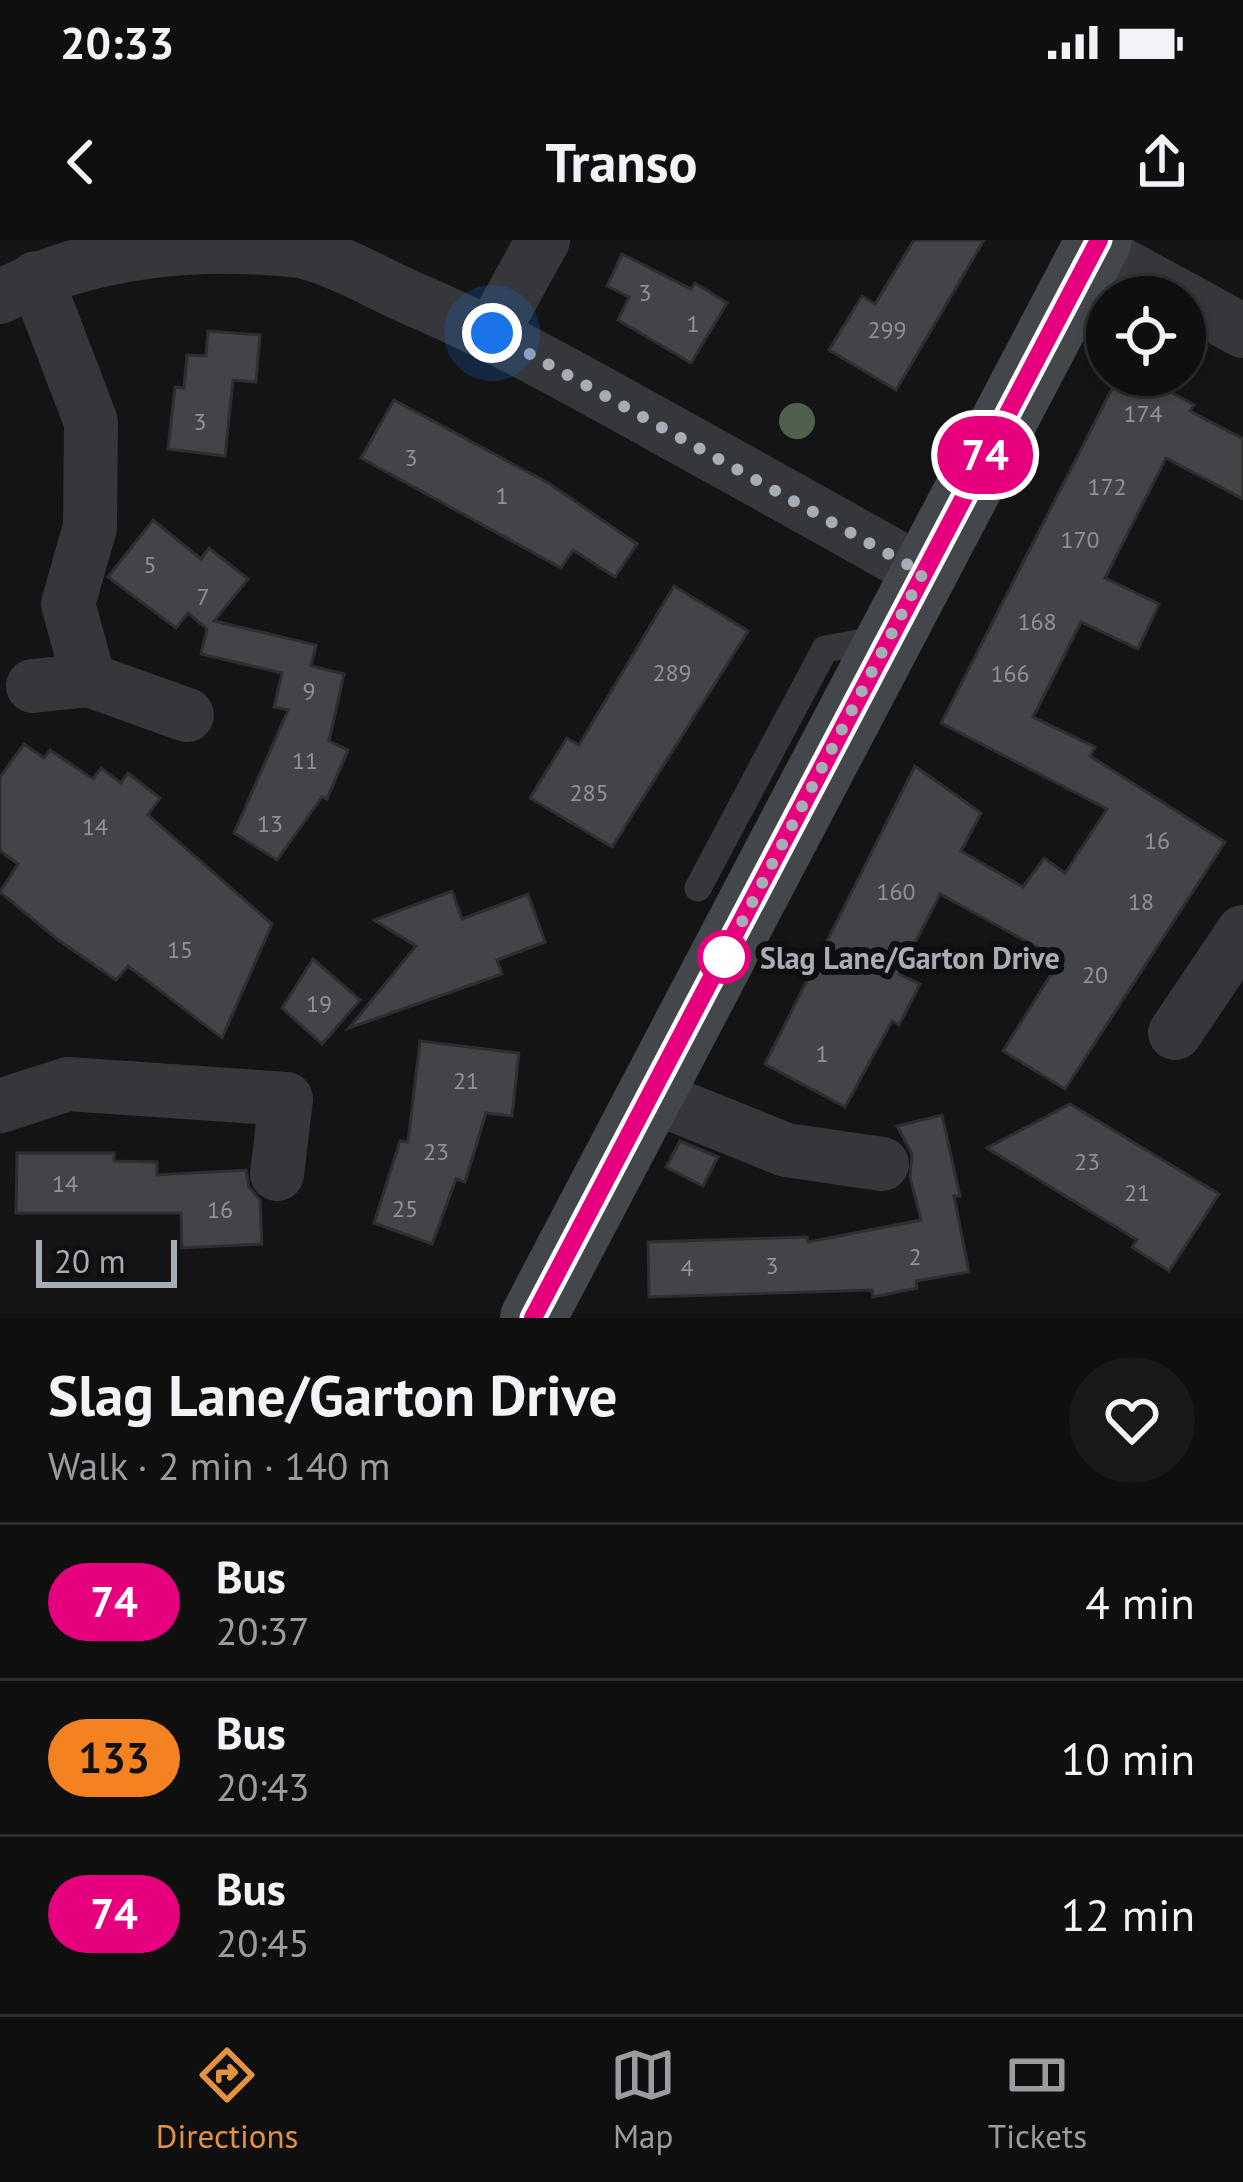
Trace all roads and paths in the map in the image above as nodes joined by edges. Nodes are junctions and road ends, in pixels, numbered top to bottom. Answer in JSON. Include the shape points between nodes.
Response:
{"nodes":[{"id":1,"x":543,"y":240,"type":"edge"},
{"id":2,"x":1096,"y":245,"type":"edge"},
{"id":3,"x":1147,"y":276,"type":"edge"},
{"id":4,"x":18,"y":287,"type":"edge"},
{"id":5,"x":1206,"y":311,"type":"edge"},
{"id":6,"x":1243,"y":331,"type":"edge"},
{"id":7,"x":492,"y":333,"type":"junction"},
{"id":8,"x":923,"y":573,"type":"junction"},
{"id":9,"x":890,"y":637,"type":"junction"},
{"id":10,"x":89,"y":680,"type":"junction"},
{"id":11,"x":33,"y":686,"type":"dead end"},
{"id":12,"x":187,"y":715,"type":"dead end"},
{"id":13,"x":698,"y":888,"type":"dead end"},
{"id":14,"x":1243,"y":932,"type":"edge"},
{"id":15,"x":1175,"y":1033,"type":"dead end"},
{"id":16,"x":652,"y":1096,"type":"junction"},
{"id":17,"x":0,"y":1106,"type":"edge"},
{"id":18,"x":883,"y":1164,"type":"dead end"},
{"id":19,"x":277,"y":1174,"type":"dead end"},
{"id":20,"x":533,"y":1318,"type":"edge"}],
"edges":[{"from":1,"to":7,"type":"street"},
{"from":2,"to":3,"type":"street"},
{"from":2,"to":8,"type":"street"},
{"from":4,"to":7,"type":"street","via":[[131,250],[242,243],[303,251]]},
{"from":4,"to":10,"type":"street","via":[[92,422],[90,526],[68,604]]},
{"from":5,"to":6,"type":"street"},
{"from":7,"to":8,"type":"street"},
{"from":8,"to":9,"type":"street"},
{"from":9,"to":13,"type":"lane","via":[[825,650]]},
{"from":9,"to":16,"type":"street"},
{"from":10,"to":11,"type":"street"},
{"from":10,"to":12,"type":"street"},
{"from":14,"to":15,"type":"street"},
{"from":16,"to":18,"type":"street","via":[[786,1150]]},
{"from":16,"to":20,"type":"street"},
{"from":17,"to":19,"type":"street","via":[[68,1084],[306,1096]]}]}
